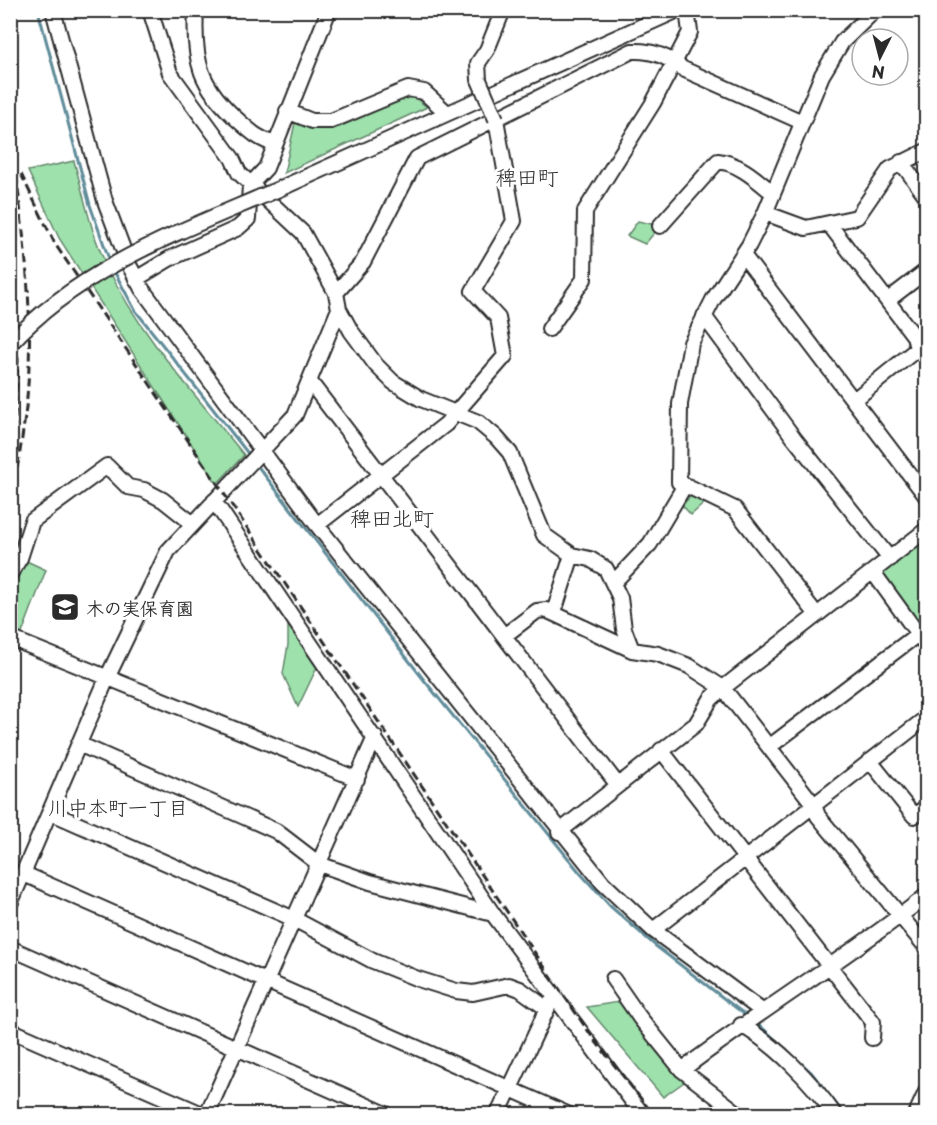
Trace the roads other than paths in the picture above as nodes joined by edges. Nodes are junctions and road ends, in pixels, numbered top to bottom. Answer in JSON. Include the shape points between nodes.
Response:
{"nodes":[{"id":1,"x":53,"y":10,"type":"edge"},
{"id":2,"x":150,"y":10,"type":"edge"},
{"id":3,"x":196,"y":10,"type":"edge"},
{"id":4,"x":329,"y":10,"type":"edge"},
{"id":5,"x":503,"y":10,"type":"edge"},
{"id":6,"x":678,"y":10,"type":"edge"},
{"id":7,"x":687,"y":10,"type":"edge"},
{"id":8,"x":875,"y":10,"type":"edge"},
{"id":9,"x":674,"y":62,"type":"junction"},
{"id":10,"x":287,"y":111,"type":"junction"},
{"id":11,"x":447,"y":112,"type":"junction"},
{"id":12,"x":496,"y":119,"type":"junction"},
{"id":13,"x":801,"y":122,"type":"junction"},
{"id":14,"x":275,"y":144,"type":"junction"},
{"id":15,"x":927,"y":151,"type":"edge"},
{"id":16,"x":901,"y":162,"type":"junction"},
{"id":17,"x":250,"y":184,"type":"junction"},
{"id":18,"x":773,"y":193,"type":"junction"},
{"id":19,"x":927,"y":196,"type":"edge"},
{"id":20,"x":765,"y":213,"type":"junction"},
{"id":21,"x":829,"y":224,"type":"junction"},
{"id":22,"x":660,"y":226,"type":"dead end"},
{"id":23,"x":743,"y":255,"type":"junction"},
{"id":24,"x":927,"y":271,"type":"edge"},
{"id":25,"x":136,"y":279,"type":"junction"},
{"id":26,"x":336,"y":292,"type":"junction"},
{"id":27,"x":888,"y":300,"type":"junction"},
{"id":28,"x":339,"y":309,"type":"junction"},
{"id":29,"x":704,"y":316,"type":"junction"},
{"id":30,"x":549,"y":329,"type":"dead end"},
{"id":31,"x":10,"y":345,"type":"edge"},
{"id":32,"x":922,"y":352,"type":"edge"},
{"id":33,"x":309,"y":382,"type":"junction"},
{"id":34,"x":854,"y":400,"type":"junction"},
{"id":35,"x":456,"y":411,"type":"junction"},
{"id":36,"x":261,"y":451,"type":"junction"},
{"id":37,"x":380,"y":475,"type":"junction"},
{"id":38,"x":686,"y":486,"type":"junction"},
{"id":39,"x":927,"y":496,"type":"edge"},
{"id":40,"x":214,"y":501,"type":"junction"},
{"id":41,"x":192,"y":523,"type":"junction"},
{"id":42,"x":317,"y":525,"type":"junction"},
{"id":43,"x":927,"y":530,"type":"edge"},
{"id":44,"x":572,"y":555,"type":"junction"},
{"id":45,"x":890,"y":559,"type":"junction"},
{"id":46,"x":873,"y":572,"type":"junction"},
{"id":47,"x":10,"y":574,"type":"edge"},
{"id":48,"x":614,"y":582,"type":"junction"},
{"id":49,"x":554,"y":612,"type":"junction"},
{"id":50,"x":817,"y":615,"type":"junction"},
{"id":51,"x":918,"y":633,"type":"junction"},
{"id":52,"x":504,"y":636,"type":"junction"},
{"id":53,"x":10,"y":638,"type":"edge"},
{"id":54,"x":927,"y":645,"type":"edge"},
{"id":55,"x":632,"y":650,"type":"junction"},
{"id":56,"x":108,"y":676,"type":"junction"},
{"id":57,"x":723,"y":688,"type":"junction"},
{"id":58,"x":927,"y":718,"type":"edge"},
{"id":59,"x":375,"y":737,"type":"junction"},
{"id":60,"x":81,"y":745,"type":"junction"},
{"id":61,"x":769,"y":747,"type":"junction"},
{"id":62,"x":662,"y":750,"type":"junction"},
{"id":63,"x":870,"y":761,"type":"junction"},
{"id":64,"x":357,"y":779,"type":"junction"},
{"id":65,"x":617,"y":784,"type":"junction"},
{"id":66,"x":814,"y":805,"type":"junction"},
{"id":67,"x":927,"y":807,"type":"edge"},
{"id":68,"x":52,"y":813,"type":"junction"},
{"id":69,"x":559,"y":832,"type":"junction"},
{"id":70,"x":746,"y":859,"type":"junction"},
{"id":71,"x":319,"y":864,"type":"junction"},
{"id":72,"x":24,"y":874,"type":"junction"},
{"id":73,"x":927,"y":896,"type":"edge"},
{"id":74,"x":10,"y":904,"type":"edge"},
{"id":75,"x":493,"y":914,"type":"junction"},
{"id":76,"x":901,"y":916,"type":"junction"},
{"id":77,"x":294,"y":919,"type":"junction"},
{"id":78,"x":653,"y":930,"type":"junction"},
{"id":79,"x":927,"y":947,"type":"edge"},
{"id":80,"x":10,"y":948,"type":"edge"},
{"id":81,"x":832,"y":967,"type":"junction"},
{"id":82,"x":613,"y":979,"type":"dead end"},
{"id":83,"x":266,"y":981,"type":"junction"},
{"id":84,"x":554,"y":996,"type":"junction"},
{"id":85,"x":546,"y":1008,"type":"junction"},
{"id":86,"x":759,"y":1012,"type":"junction"},
{"id":87,"x":743,"y":1024,"type":"junction"},
{"id":88,"x":10,"y":1030,"type":"edge"},
{"id":89,"x":872,"y":1038,"type":"dead end"},
{"id":90,"x":235,"y":1048,"type":"junction"},
{"id":91,"x":682,"y":1070,"type":"junction"},
{"id":92,"x":510,"y":1087,"type":"junction"},
{"id":93,"x":927,"y":1092,"type":"edge"},
{"id":94,"x":202,"y":1114,"type":"edge"},
{"id":95,"x":207,"y":1114,"type":"edge"},
{"id":96,"x":386,"y":1114,"type":"edge"},
{"id":97,"x":498,"y":1114,"type":"edge"},
{"id":98,"x":567,"y":1114,"type":"edge"},
{"id":99,"x":642,"y":1114,"type":"edge"},
{"id":100,"x":739,"y":1114,"type":"edge"},
{"id":101,"x":834,"y":1114,"type":"edge"},
{"id":102,"x":916,"y":1114,"type":"edge"}],
"edges":[{"from":1,"to":25,"type":"street","via":[[105,201]]},
{"from":2,"to":17,"type":"street","via":[[170,73]]},
{"from":3,"to":14,"type":"street","via":[[196,50],[207,87],[261,140]]},
{"from":4,"to":10,"type":"street"},
{"from":5,"to":12,"type":"street","bridge":true,"via":[[478,63],[479,80]]},
{"from":6,"to":11,"type":"street"},
{"from":7,"to":9,"type":"street","via":[[690,32]]},
{"from":8,"to":13,"type":"street","via":[[842,42]]},
{"from":9,"to":12,"type":"street","via":[[646,50],[632,51]]},
{"from":9,"to":13,"type":"street"},
{"from":9,"to":30,"type":"street","via":[[585,211],[584,279]]},
{"from":10,"to":11,"type":"street","via":[[312,121],[331,121],[408,89],[424,92]]},
{"from":10,"to":14,"type":"street"},
{"from":11,"to":31,"type":"street","bridge":true,"via":[[110,267],[48,308]]},
{"from":12,"to":26,"type":"street","via":[[417,158],[363,262]]},
{"from":12,"to":35,"type":"street","via":[[514,221],[473,291],[498,318],[505,356]]},
{"from":13,"to":18,"type":"street"},
{"from":14,"to":17,"type":"street","via":[[266,168]]},
{"from":15,"to":16,"type":"street"},
{"from":16,"to":19,"type":"street"},
{"from":16,"to":21,"type":"street","via":[[890,169],[857,218]]},
{"from":17,"to":25,"type":"street","via":[[248,219],[238,228],[169,259]]},
{"from":17,"to":26,"type":"street","via":[[303,233]]},
{"from":18,"to":20,"type":"street"},
{"from":18,"to":22,"type":"street","via":[[750,174],[718,161]]},
{"from":20,"to":21,"type":"street","via":[[806,228]]},
{"from":20,"to":23,"type":"street"},
{"from":21,"to":27,"type":"street"},
{"from":23,"to":29,"type":"street"},
{"from":23,"to":34,"type":"street"},
{"from":24,"to":27,"type":"street"},
{"from":25,"to":36,"type":"street"},
{"from":26,"to":28,"type":"street"},
{"from":27,"to":32,"type":"street"},
{"from":28,"to":33,"type":"street"},
{"from":28,"to":35,"type":"street","via":[[365,351],[393,381],[421,399]]},
{"from":29,"to":38,"type":"street","via":[[690,344],[680,404],[679,482]]},
{"from":29,"to":45,"type":"street"},
{"from":32,"to":34,"type":"street"},
{"from":33,"to":36,"type":"street","via":[[295,415]]},
{"from":33,"to":37,"type":"street"},
{"from":34,"to":39,"type":"street"},
{"from":35,"to":37,"type":"street","via":[[446,424]]},
{"from":35,"to":44,"type":"street","via":[[478,422],[510,453],[544,535]]},
{"from":36,"to":40,"type":"street"},
{"from":36,"to":42,"type":"street"},
{"from":37,"to":42,"type":"street"},
{"from":37,"to":52,"type":"street"},
{"from":38,"to":48,"type":"street","via":[[650,544]]},
{"from":38,"to":50,"type":"street","via":[[735,509]]},
{"from":40,"to":41,"type":"street"},
{"from":40,"to":59,"type":"street"},
{"from":41,"to":47,"type":"street","via":[[163,500],[128,487],[107,466],[32,521],[20,558]]},
{"from":41,"to":56,"type":"street","via":[[168,551]]},
{"from":42,"to":69,"type":"street"},
{"from":43,"to":45,"type":"street"},
{"from":44,"to":48,"type":"street","via":[[590,559],[606,569]]},
{"from":44,"to":49,"type":"street"},
{"from":45,"to":46,"type":"street"},
{"from":46,"to":50,"type":"street"},
{"from":46,"to":51,"type":"street"},
{"from":48,"to":55,"type":"street"},
{"from":49,"to":52,"type":"street","via":[[537,611]]},
{"from":49,"to":55,"type":"street"},
{"from":50,"to":57,"type":"street"},
{"from":51,"to":54,"type":"street"},
{"from":51,"to":61,"type":"street"},
{"from":52,"to":65,"type":"street"},
{"from":53,"to":56,"type":"street"},
{"from":55,"to":57,"type":"street","via":[[658,654],[689,666]]},
{"from":56,"to":60,"type":"street"},
{"from":56,"to":64,"type":"street"},
{"from":57,"to":61,"type":"street"},
{"from":57,"to":62,"type":"street","via":[[696,724]]},
{"from":58,"to":63,"type":"street"},
{"from":59,"to":64,"type":"street"},
{"from":59,"to":75,"type":"street"},
{"from":60,"to":68,"type":"street"},
{"from":60,"to":71,"type":"street","via":[[276,831]]},
{"from":61,"to":66,"type":"street"},
{"from":62,"to":65,"type":"street"},
{"from":62,"to":70,"type":"street"},
{"from":63,"to":66,"type":"street"},
{"from":63,"to":67,"type":"street","via":[[914,816]]},
{"from":64,"to":71,"type":"street"},
{"from":65,"to":69,"type":"street"},
{"from":66,"to":70,"type":"street"},
{"from":66,"to":76,"type":"street","via":[[818,816]]},
{"from":68,"to":72,"type":"street"},
{"from":68,"to":77,"type":"street"},
{"from":69,"to":78,"type":"street","via":[[603,883]]},
{"from":70,"to":78,"type":"street"},
{"from":70,"to":81,"type":"street"},
{"from":71,"to":75,"type":"street","via":[[370,882]]},
{"from":71,"to":77,"type":"street"},
{"from":72,"to":74,"type":"street"},
{"from":72,"to":83,"type":"street"},
{"from":73,"to":76,"type":"street"},
{"from":75,"to":84,"type":"street"},
{"from":76,"to":79,"type":"street"},
{"from":76,"to":81,"type":"street"},
{"from":77,"to":83,"type":"street"},
{"from":77,"to":85,"type":"street","via":[[418,979],[473,993],[509,985]]},
{"from":78,"to":86,"type":"street"},
{"from":80,"to":90,"type":"street"},
{"from":81,"to":86,"type":"street"},
{"from":81,"to":89,"type":"street","via":[[873,1022]]},
{"from":82,"to":91,"type":"street"},
{"from":83,"to":90,"type":"street"},
{"from":83,"to":92,"type":"street"},
{"from":84,"to":85,"type":"street"},
{"from":84,"to":99,"type":"street"},
{"from":85,"to":92,"type":"street"},
{"from":86,"to":87,"type":"street"},
{"from":87,"to":91,"type":"street"},
{"from":87,"to":101,"type":"street","via":[[802,1076]]},
{"from":88,"to":94,"type":"street"},
{"from":90,"to":95,"type":"street"},
{"from":90,"to":96,"type":"street"},
{"from":91,"to":100,"type":"street"},
{"from":92,"to":97,"type":"street"},
{"from":92,"to":98,"type":"street"},
{"from":93,"to":102,"type":"street"}]}
